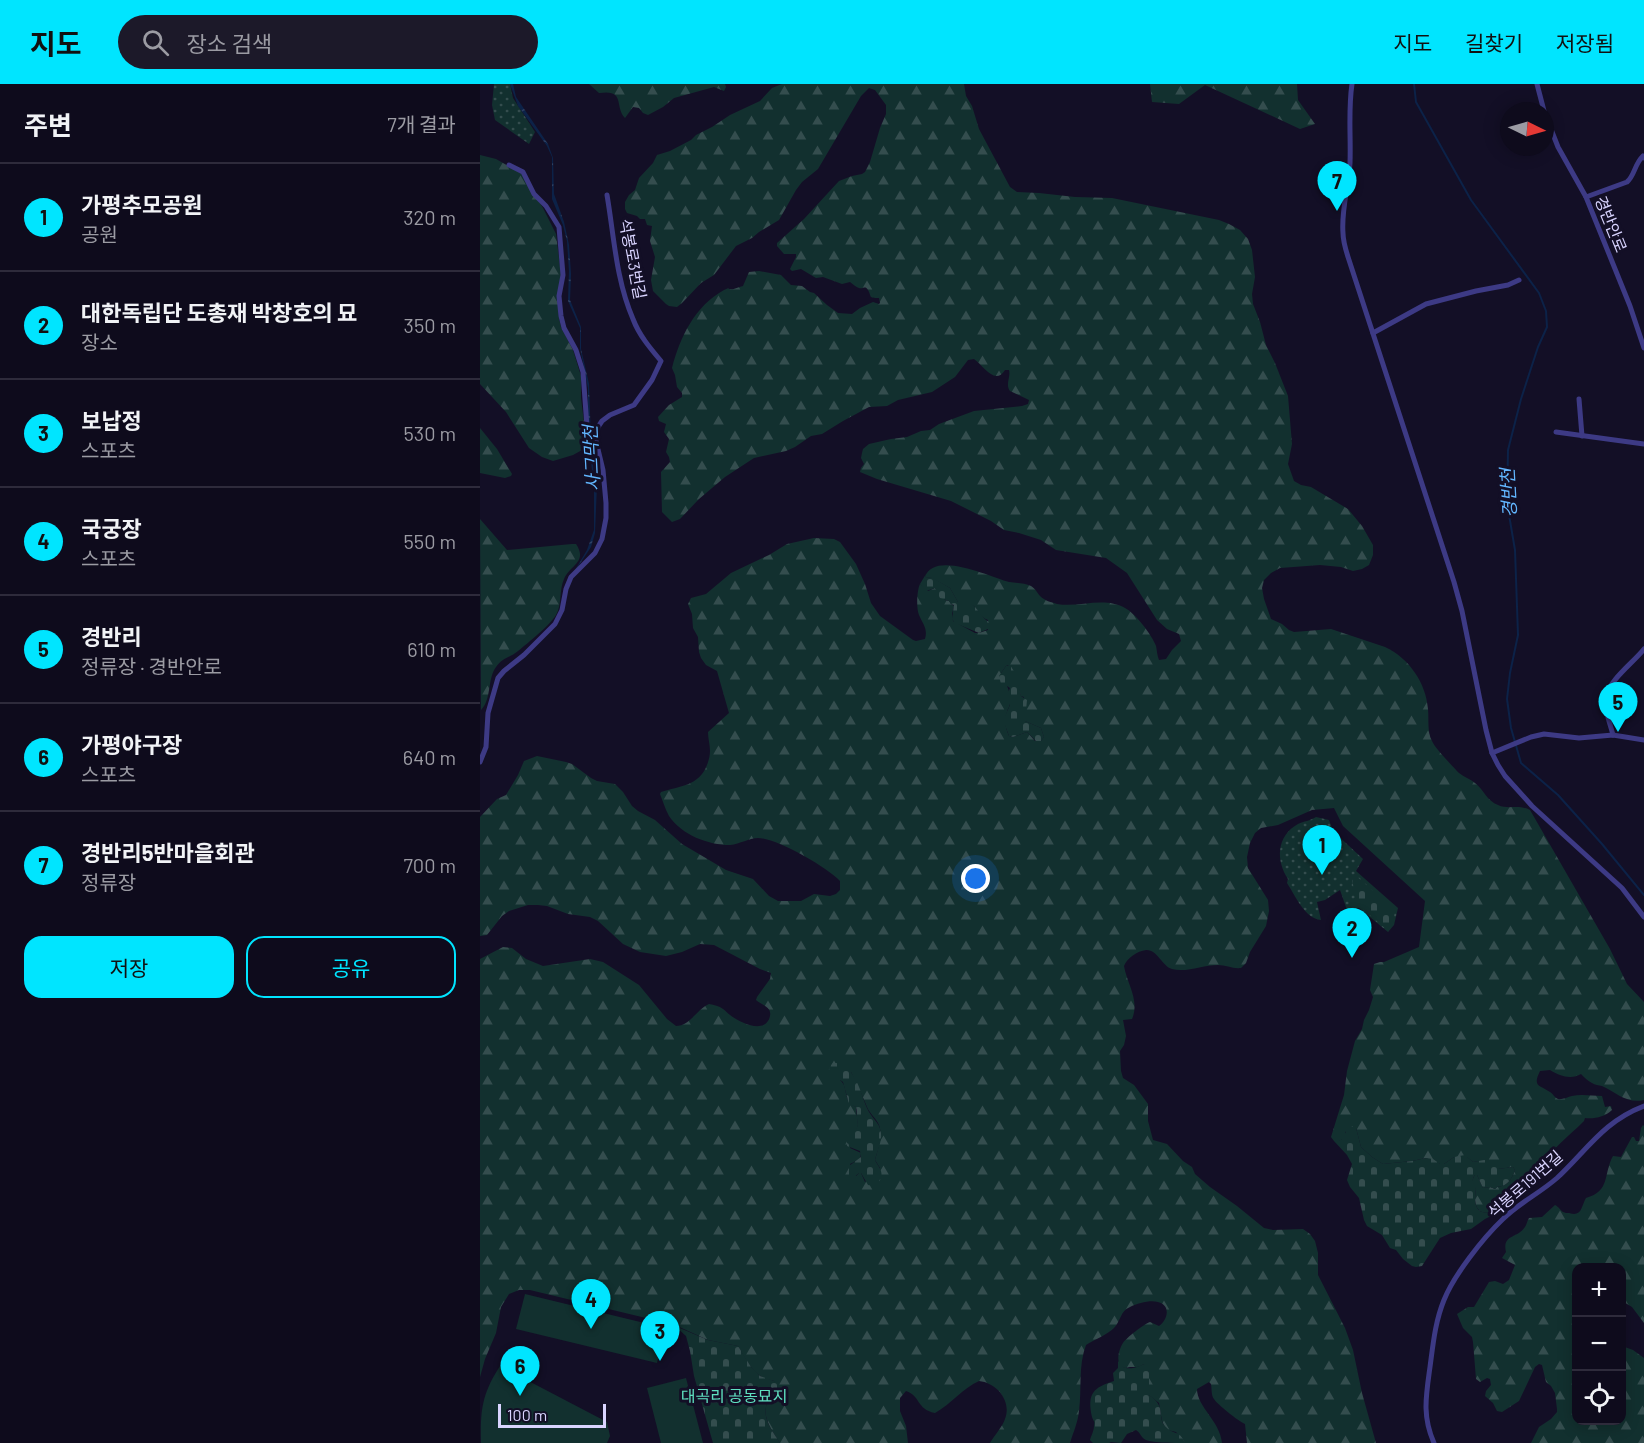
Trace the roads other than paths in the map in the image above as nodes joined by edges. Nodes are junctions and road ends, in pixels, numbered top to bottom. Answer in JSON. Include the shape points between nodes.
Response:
{"nodes":[{"id":1,"x":1352,"y":84,"type":"edge"},
{"id":2,"x":1537,"y":84,"type":"edge"},
{"id":3,"x":1542,"y":102,"type":"edge"},
{"id":4,"x":1554,"y":137,"type":"edge"},
{"id":5,"x":1644,"y":158,"type":"edge"},
{"id":6,"x":509,"y":165,"type":"dead end"},
{"id":7,"x":607,"y":195,"type":"dead end"},
{"id":8,"x":1586,"y":197,"type":"junction"},
{"id":9,"x":1519,"y":280,"type":"dead end"},
{"id":10,"x":1373,"y":333,"type":"junction"},
{"id":11,"x":1644,"y":348,"type":"edge"},
{"id":12,"x":1579,"y":399,"type":"dead end"},
{"id":13,"x":1556,"y":432,"type":"dead end"},
{"id":14,"x":595,"y":433,"type":"junction"},
{"id":15,"x":1582,"y":436,"type":"junction"},
{"id":16,"x":1644,"y":444,"type":"edge"},
{"id":17,"x":1644,"y":649,"type":"edge"},
{"id":18,"x":1613,"y":735,"type":"junction"},
{"id":19,"x":1644,"y":740,"type":"edge"},
{"id":20,"x":1492,"y":753,"type":"junction"},
{"id":21,"x":480,"y":762,"type":"edge"},
{"id":22,"x":1644,"y":917,"type":"edge"},
{"id":23,"x":1644,"y":1106,"type":"edge"},
{"id":24,"x":1434,"y":1443,"type":"edge"}],
"edges":[{"from":1,"to":10,"type":"street","via":[[1343,232]]},
{"from":2,"to":3,"type":"street","name":"경반안로"},
{"from":4,"to":8,"type":"street","name":"경반안로"},
{"from":5,"to":8,"type":"street","via":[[1637,162],[1627,182]]},
{"from":6,"to":14,"type":"street","via":[[523,172],[559,227],[563,264],[561,316],[582,372],[587,428]]},
{"from":7,"to":14,"type":"street","name":"석봉로3번길","via":[[626,299],[639,331],[661,361],[634,405],[609,415]]},
{"from":8,"to":11,"type":"street","name":"경반안로"},
{"from":9,"to":10,"type":"street","via":[[1426,304]]},
{"from":10,"to":20,"type":"street","via":[[1462,610]]},
{"from":12,"to":15,"type":"street"},
{"from":13,"to":15,"type":"street"},
{"from":14,"to":21,"type":"street","via":[[605,487],[602,539],[595,553],[571,577],[555,624],[498,678]]},
{"from":15,"to":16,"type":"street"},
{"from":17,"to":18,"type":"street","via":[[1606,696]]},
{"from":18,"to":19,"type":"street"},
{"from":18,"to":20,"type":"street","via":[[1579,738],[1544,734]]},
{"from":20,"to":22,"type":"street","via":[[1516,789],[1622,888]]},
{"from":23,"to":24,"type":"street","name":"석봉로191번길","via":[[1612,1123],[1548,1186],[1503,1219],[1454,1280],[1438,1315],[1426,1395],[1425,1413]]}]}
